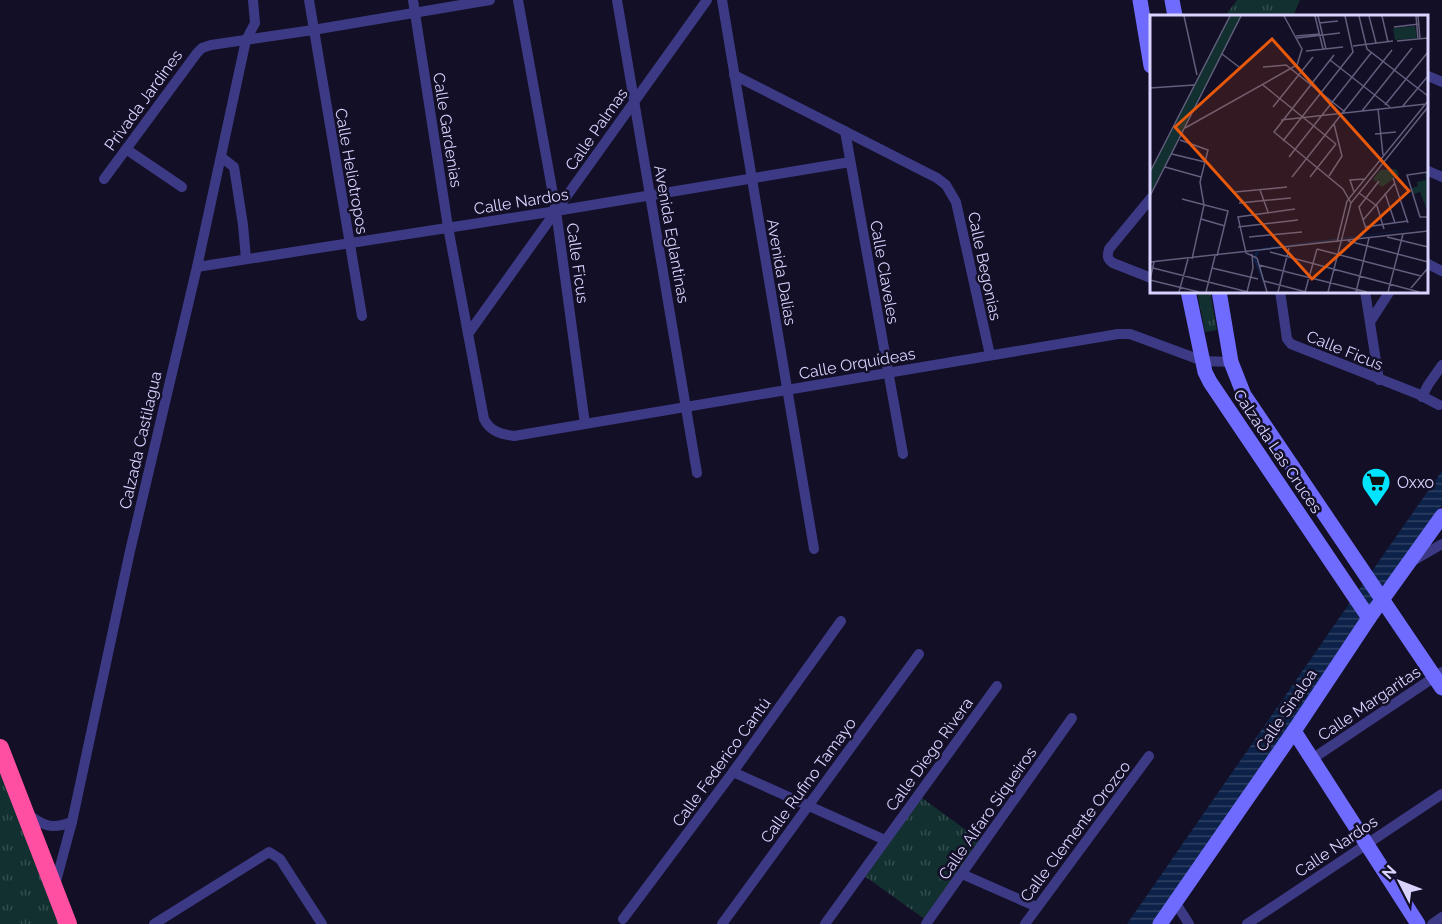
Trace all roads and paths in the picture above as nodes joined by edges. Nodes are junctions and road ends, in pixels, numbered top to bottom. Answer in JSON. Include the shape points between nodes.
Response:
{"nodes":[{"id":1,"x":253,"y":0,"type":"edge"},
{"id":2,"x":309,"y":0,"type":"edge"},
{"id":3,"x":413,"y":0,"type":"edge"},
{"id":4,"x":490,"y":0,"type":"edge"},
{"id":5,"x":518,"y":0,"type":"edge"},
{"id":6,"x":617,"y":0,"type":"edge"},
{"id":7,"x":707,"y":0,"type":"edge"},
{"id":8,"x":722,"y":0,"type":"edge"},
{"id":9,"x":1140,"y":0,"type":"edge"},
{"id":10,"x":1172,"y":0,"type":"edge"},
{"id":11,"x":415,"y":13,"type":"junction"},
{"id":12,"x":1175,"y":15,"type":"edge"},
{"id":13,"x":313,"y":30,"type":"junction"},
{"id":14,"x":246,"y":40,"type":"junction"},
{"id":15,"x":1150,"y":60,"type":"edge"},
{"id":16,"x":734,"y":75,"type":"junction"},
{"id":17,"x":1427,"y":76,"type":"edge"},
{"id":18,"x":1442,"y":82,"type":"edge"},
{"id":19,"x":634,"y":100,"type":"junction"},
{"id":20,"x":845,"y":131,"type":"junction"},
{"id":21,"x":126,"y":149,"type":"junction"},
{"id":22,"x":221,"y":157,"type":"junction"},
{"id":23,"x":850,"y":162,"type":"junction"},
{"id":24,"x":1427,"y":171,"type":"edge"},
{"id":25,"x":1442,"y":177,"type":"edge"},
{"id":26,"x":751,"y":178,"type":"junction"},
{"id":27,"x":104,"y":179,"type":"dead end"},
{"id":28,"x":182,"y":187,"type":"dead end"},
{"id":29,"x":650,"y":195,"type":"junction"},
{"id":30,"x":1150,"y":199,"type":"edge"},
{"id":31,"x":556,"y":211,"type":"junction"},
{"id":32,"x":448,"y":227,"type":"junction"},
{"id":33,"x":349,"y":242,"type":"junction"},
{"id":34,"x":246,"y":259,"type":"junction"},
{"id":35,"x":1427,"y":264,"type":"edge"},
{"id":36,"x":196,"y":267,"type":"junction"},
{"id":37,"x":1442,"y":271,"type":"edge"},
{"id":38,"x":1150,"y":278,"type":"edge"},
{"id":39,"x":1187,"y":292,"type":"edge"},
{"id":40,"x":1219,"y":292,"type":"edge"},
{"id":41,"x":1280,"y":292,"type":"edge"},
{"id":42,"x":1365,"y":292,"type":"edge"},
{"id":43,"x":1389,"y":292,"type":"edge"},
{"id":44,"x":362,"y":316,"type":"dead end"},
{"id":45,"x":1370,"y":322,"type":"junction"},
{"id":46,"x":468,"y":334,"type":"junction"},
{"id":47,"x":990,"y":356,"type":"junction"},
{"id":48,"x":1203,"y":361,"type":"junction"},
{"id":49,"x":1231,"y":362,"type":"junction"},
{"id":50,"x":1442,"y":365,"type":"edge"},
{"id":51,"x":888,"y":373,"type":"junction"},
{"id":52,"x":1379,"y":380,"type":"junction"},
{"id":53,"x":787,"y":390,"type":"junction"},
{"id":54,"x":1422,"y":397,"type":"junction"},
{"id":55,"x":1439,"y":405,"type":"dead end"},
{"id":56,"x":686,"y":407,"type":"junction"},
{"id":57,"x":585,"y":424,"type":"junction"},
{"id":58,"x":487,"y":426,"type":"joint"},
{"id":59,"x":903,"y":454,"type":"dead end"},
{"id":60,"x":697,"y":473,"type":"dead end"},
{"id":61,"x":1442,"y":516,"type":"edge"},
{"id":62,"x":1442,"y":544,"type":"edge"},
{"id":63,"x":814,"y":549,"type":"dead end"},
{"id":64,"x":1408,"y":563,"type":"junction"},
{"id":65,"x":1383,"y":599,"type":"junction"},
{"id":66,"x":1369,"y":618,"type":"junction"},
{"id":67,"x":841,"y":621,"type":"dead end"},
{"id":68,"x":919,"y":654,"type":"dead end"},
{"id":69,"x":1439,"y":679,"type":"edge"},
{"id":70,"x":997,"y":686,"type":"dead end"},
{"id":71,"x":1072,"y":718,"type":"dead end"},
{"id":72,"x":1294,"y":731,"type":"junction"},
{"id":73,"x":0,"y":748,"type":"edge"},
{"id":74,"x":1149,"y":756,"type":"dead end"},
{"id":75,"x":1312,"y":759,"type":"junction"},
{"id":76,"x":733,"y":772,"type":"junction"},
{"id":77,"x":1442,"y":794,"type":"edge"},
{"id":78,"x":807,"y":806,"type":"junction"},
{"id":79,"x":24,"y":812,"type":"junction"},
{"id":80,"x":72,"y":822,"type":"junction"},
{"id":81,"x":885,"y":840,"type":"junction"},
{"id":82,"x":1367,"y":844,"type":"junction"},
{"id":83,"x":962,"y":874,"type":"junction"},
{"id":84,"x":54,"y":888,"type":"junction"},
{"id":85,"x":1175,"y":902,"type":"junction"},
{"id":86,"x":1037,"y":907,"type":"junction"},
{"id":87,"x":1442,"y":917,"type":"edge"},
{"id":88,"x":624,"y":919,"type":"dead end"},
{"id":89,"x":68,"y":924,"type":"edge"},
{"id":90,"x":154,"y":924,"type":"edge"},
{"id":91,"x":322,"y":924,"type":"edge"},
{"id":92,"x":722,"y":924,"type":"edge"},
{"id":93,"x":825,"y":924,"type":"edge"},
{"id":94,"x":926,"y":924,"type":"edge"},
{"id":95,"x":1025,"y":924,"type":"edge"},
{"id":96,"x":1160,"y":924,"type":"edge"},
{"id":97,"x":1189,"y":924,"type":"edge"},
{"id":98,"x":1247,"y":924,"type":"edge"},
{"id":99,"x":1418,"y":924,"type":"edge"},
{"id":100,"x":1432,"y":924,"type":"edge"}],
"edges":[{"from":1,"to":14,"type":"street","name":"Calzada Castilagua","via":[[255,23]]},
{"from":2,"to":13,"type":"street","name":"Calle Heliotropos"},
{"from":3,"to":11,"type":"street","name":"Calle Gardenias"},
{"from":4,"to":11,"type":"street"},
{"from":5,"to":31,"type":"street","name":"Calle Ficus"},
{"from":6,"to":19,"type":"street","name":"Avenida Eglantinas"},
{"from":7,"to":19,"type":"street","name":"Calle Palmas"},
{"from":8,"to":16,"type":"street","name":"Avenida Dalias"},
{"from":9,"to":15,"type":"street"},
{"from":10,"to":12,"type":"street"},
{"from":11,"to":13,"type":"street"},
{"from":11,"to":32,"type":"street","name":"Calle Gardenias"},
{"from":13,"to":14,"type":"street"},
{"from":13,"to":33,"type":"street","name":"Calle Heliotropos"},
{"from":14,"to":21,"type":"street","name":"Privada Jardines","via":[[211,45],[196,53]]},
{"from":14,"to":22,"type":"street","name":"Calzada Castilagua"},
{"from":16,"to":20,"type":"street"},
{"from":16,"to":26,"type":"street","name":"Avenida Dalias"},
{"from":17,"to":18,"type":"street"},
{"from":19,"to":29,"type":"street","name":"Avenida Eglantinas"},
{"from":19,"to":31,"type":"street","name":"Calle Palmas"},
{"from":20,"to":23,"type":"street","name":"Calle Claveles"},
{"from":20,"to":47,"type":"street","name":"Calle Begonias","via":[[946,184],[956,202]]},
{"from":21,"to":27,"type":"street","name":"Privada Jardines"},
{"from":21,"to":28,"type":"street"},
{"from":22,"to":34,"type":"street","via":[[234,167]]},
{"from":22,"to":36,"type":"street","name":"Calzada Castilagua"},
{"from":23,"to":26,"type":"street","name":"Calle Nardos"},
{"from":23,"to":51,"type":"street","name":"Calle Claveles"},
{"from":24,"to":25,"type":"street"},
{"from":26,"to":29,"type":"street","name":"Calle Nardos"},
{"from":26,"to":53,"type":"street","name":"Avenida Dalias"},
{"from":29,"to":31,"type":"street","name":"Calle Nardos"},
{"from":29,"to":56,"type":"street","name":"Avenida Eglantinas"},
{"from":30,"to":38,"type":"street","via":[[1107,255],[1113,264]]},
{"from":31,"to":32,"type":"street","name":"Calle Nardos"},
{"from":31,"to":46,"type":"street","name":"Calle Palmas"},
{"from":31,"to":57,"type":"street","name":"Calle Ficus"},
{"from":32,"to":33,"type":"street","name":"Calle Nardos"},
{"from":32,"to":46,"type":"street","name":"Calle Gardenias"},
{"from":33,"to":34,"type":"street","name":"Calle Nardos"},
{"from":33,"to":44,"type":"street","name":"Calle Heliotropos"},
{"from":34,"to":36,"type":"street","name":"Calle Nardos"},
{"from":35,"to":37,"type":"street"},
{"from":36,"to":80,"type":"street","name":"Calzada Castilagua"},
{"from":39,"to":48,"type":"street","name":"Calzada Las Cruces"},
{"from":40,"to":49,"type":"street","name":"Calzada Las Cruces"},
{"from":41,"to":52,"type":"street","name":"Calle Ficus","via":[[1291,344]]},
{"from":42,"to":45,"type":"street"},
{"from":43,"to":45,"type":"street"},
{"from":45,"to":52,"type":"street"},
{"from":46,"to":58,"type":"street","name":"Calle Gardenias"},
{"from":47,"to":48,"type":"street","name":"Calle Orquídeas","via":[[1130,334]]},
{"from":47,"to":51,"type":"street","name":"Calle Orquídeas"},
{"from":48,"to":49,"type":"street","name":"Calle Orquídeas"},
{"from":48,"to":66,"type":"street","name":"Calzada Las Cruces","via":[[1223,403]]},
{"from":49,"to":65,"type":"street","name":"Calzada Las Cruces","via":[[1244,395]]},
{"from":50,"to":54,"type":"street"},
{"from":51,"to":53,"type":"street","name":"Calle Orquídeas"},
{"from":51,"to":59,"type":"street","name":"Calle Claveles"},
{"from":52,"to":54,"type":"street","name":"Calle Ficus"},
{"from":53,"to":56,"type":"street","name":"Calle Orquídeas"},
{"from":53,"to":63,"type":"street","name":"Avenida Dalias"},
{"from":54,"to":55,"type":"street","name":"Calle Ficus"},
{"from":56,"to":57,"type":"street","name":"Calle Orquídeas"},
{"from":56,"to":60,"type":"street","name":"Avenida Eglantinas"},
{"from":57,"to":58,"type":"street","name":"Calle Orquídeas","via":[[514,436]]},
{"from":61,"to":64,"type":"street","name":"Calle Sinaloa"},
{"from":62,"to":64,"type":"street"},
{"from":64,"to":65,"type":"street","name":"Calle Sinaloa"},
{"from":65,"to":66,"type":"street","name":"Calle Sinaloa"},
{"from":65,"to":69,"type":"street","name":"Calzada Las Cruces"},
{"from":66,"to":72,"type":"street","name":"Calle Sinaloa"},
{"from":67,"to":76,"type":"street","name":"Calle Federico Cantú"},
{"from":68,"to":78,"type":"street","name":"Calle Rufino Tamayo"},
{"from":69,"to":75,"type":"street","name":"Calle Margaritas"},
{"from":70,"to":81,"type":"street","name":"Calle Diego Rivera"},
{"from":71,"to":83,"type":"street","name":"Calle Alfaro Siqueiros"},
{"from":72,"to":75,"type":"street"},
{"from":72,"to":85,"type":"street","name":"Calle Sinaloa"},
{"from":73,"to":79,"type":"highway"},
{"from":74,"to":86,"type":"street","name":"Calle Clemente Orozco"},
{"from":75,"to":82,"type":"street"},
{"from":76,"to":78,"type":"street"},
{"from":76,"to":88,"type":"street","name":"Calle Federico Cantú"},
{"from":77,"to":82,"type":"street","name":"Calle Nardos"},
{"from":78,"to":81,"type":"street"},
{"from":78,"to":92,"type":"street","name":"Calle Rufino Tamayo"},
{"from":79,"to":80,"type":"street","via":[[54,827]]},
{"from":79,"to":84,"type":"highway"},
{"from":80,"to":84,"type":"street","name":"Calzada Castilagua"},
{"from":81,"to":93,"type":"street","name":"Calle Diego Rivera"},
{"from":82,"to":98,"type":"street","name":"Calle Nardos"},
{"from":82,"to":99,"type":"street"},
{"from":83,"to":86,"type":"street"},
{"from":83,"to":94,"type":"street","name":"Calle Alfaro Siqueiros"},
{"from":84,"to":89,"type":"highway"},
{"from":85,"to":96,"type":"street","name":"Calle Sinaloa"},
{"from":85,"to":97,"type":"street"},
{"from":86,"to":95,"type":"street","name":"Calle Clemente Orozco"},
{"from":87,"to":100,"type":"street"},
{"from":90,"to":91,"type":"street","via":[[269,852],[280,859]]}]}
